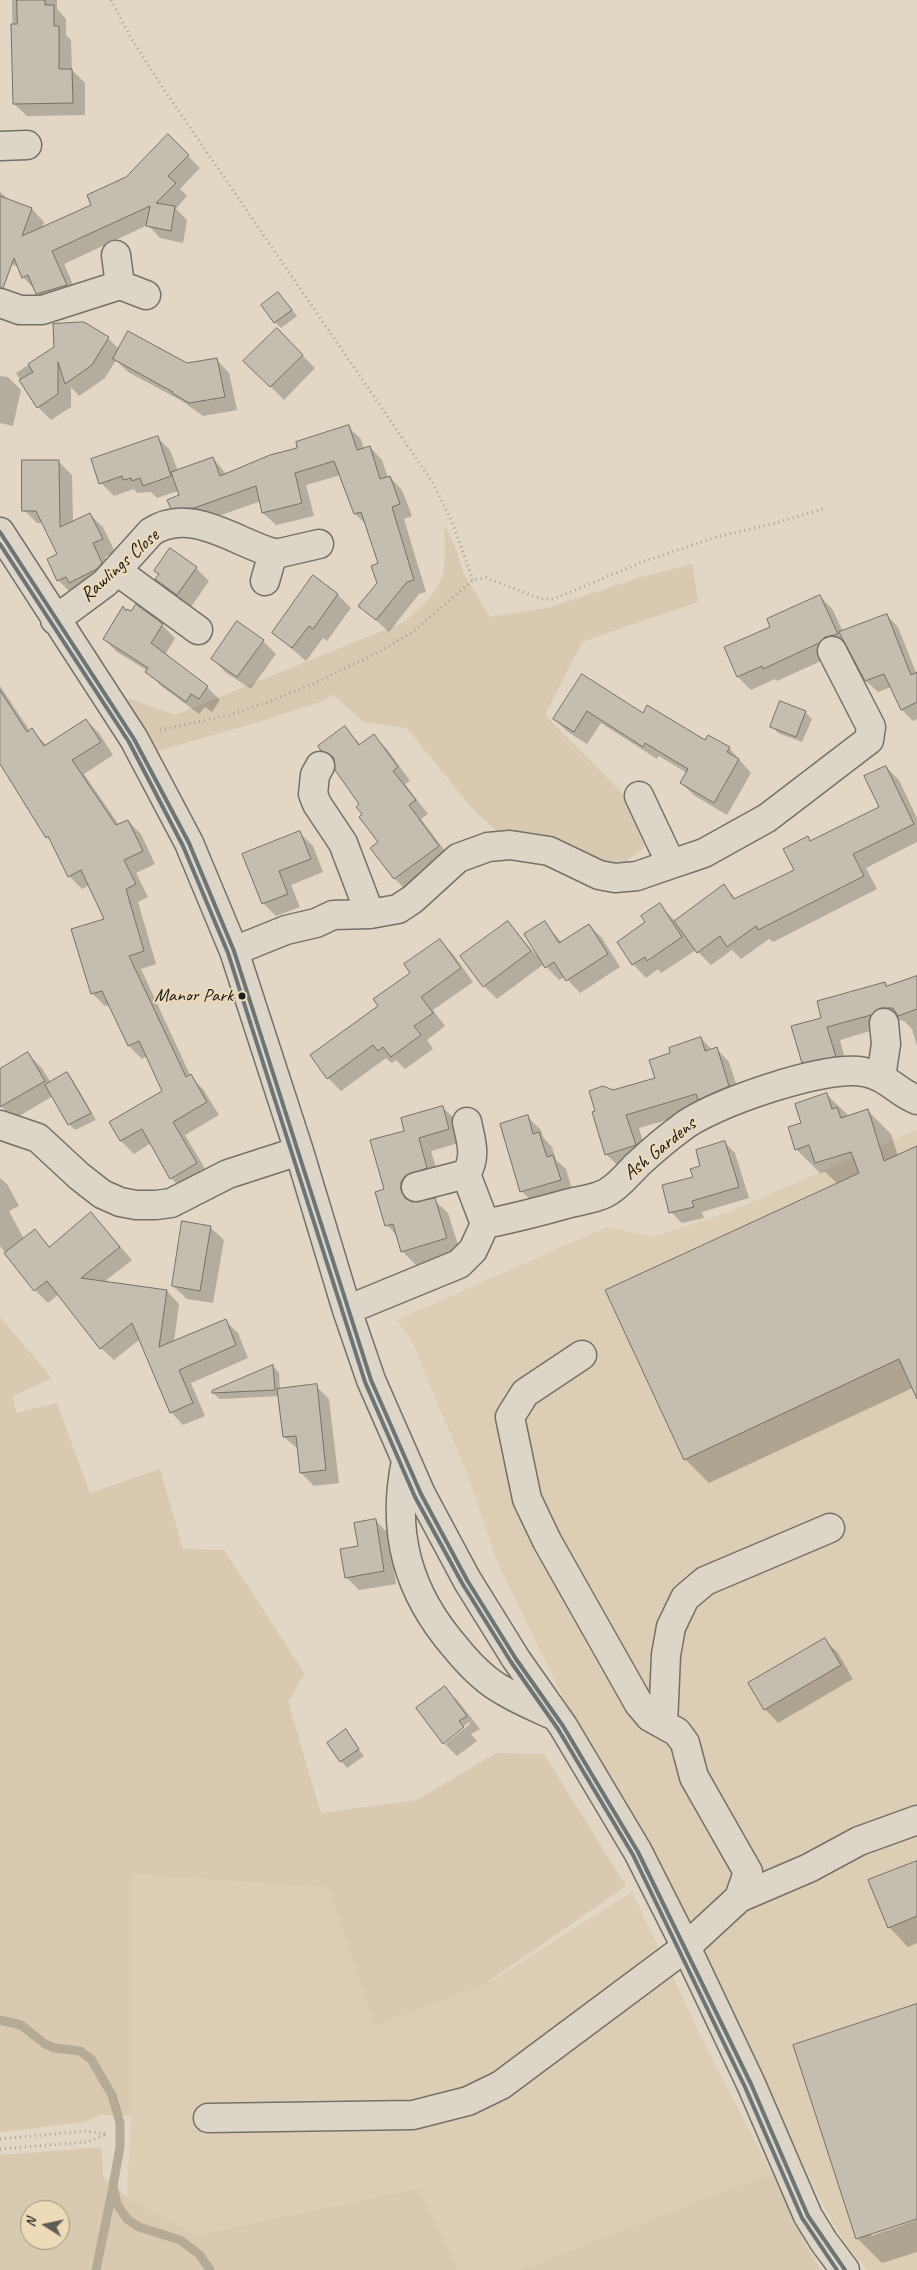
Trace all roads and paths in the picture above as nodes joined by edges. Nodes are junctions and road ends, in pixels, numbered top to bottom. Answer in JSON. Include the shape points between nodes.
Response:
{"nodes":[{"id":1,"x":111,"y":0,"type":"edge"},
{"id":2,"x":27,"y":145,"type":"dead end"},
{"id":3,"x":0,"y":146,"type":"edge"},
{"id":4,"x":116,"y":255,"type":"dead end"},
{"id":5,"x":120,"y":285,"type":"junction"},
{"id":6,"x":146,"y":295,"type":"dead end"},
{"id":7,"x":0,"y":303,"type":"edge"},
{"id":8,"x":826,"y":508,"type":"dead end"},
{"id":9,"x":0,"y":532,"type":"edge"},
{"id":10,"x":319,"y":544,"type":"dead end"},
{"id":11,"x":273,"y":553,"type":"junction"},
{"id":12,"x":117,"y":571,"type":"junction"},
{"id":13,"x":472,"y":580,"type":"junction"},
{"id":14,"x":265,"y":582,"type":"dead end"},
{"id":15,"x":55,"y":620,"type":"junction"},
{"id":16,"x":198,"y":630,"type":"dead end"},
{"id":17,"x":832,"y":652,"type":"dead end"},
{"id":18,"x":134,"y":739,"type":"junction"},
{"id":19,"x":320,"y":766,"type":"dead end"},
{"id":20,"x":638,"y":796,"type":"dead end"},
{"id":21,"x":671,"y":864,"type":"junction"},
{"id":22,"x":370,"y":914,"type":"junction"},
{"id":23,"x":234,"y":951,"type":"junction"},
{"id":24,"x":884,"y":1023,"type":"dead end"},
{"id":25,"x":881,"y":1077,"type":"junction"},
{"id":26,"x":917,"y":1100,"type":"edge"},
{"id":27,"x":467,"y":1122,"type":"dead end"},
{"id":28,"x":0,"y":1125,"type":"edge"},
{"id":29,"x":299,"y":1151,"type":"junction"},
{"id":30,"x":466,"y":1174,"type":"junction"},
{"id":31,"x":416,"y":1187,"type":"dead end"},
{"id":32,"x":485,"y":1224,"type":"junction"},
{"id":33,"x":347,"y":1310,"type":"junction"},
{"id":34,"x":582,"y":1355,"type":"dead end"},
{"id":35,"x":406,"y":1461,"type":"junction"},
{"id":36,"x":830,"y":1528,"type":"dead end"},
{"id":37,"x":560,"y":1721,"type":"junction"},
{"id":38,"x":664,"y":1724,"type":"junction"},
{"id":39,"x":917,"y":1820,"type":"edge"},
{"id":40,"x":739,"y":1898,"type":"junction"},
{"id":41,"x":686,"y":1947,"type":"junction"},
{"id":42,"x":208,"y":2118,"type":"dead end"},
{"id":43,"x":0,"y":2139,"type":"edge"},
{"id":44,"x":0,"y":2149,"type":"edge"},
{"id":45,"x":845,"y":2270,"type":"edge"}],
"edges":[{"from":1,"to":13,"type":"path","via":[[165,90],[433,483],[452,522]]},
{"from":2,"to":3,"type":"street"},
{"from":4,"to":5,"type":"street"},
{"from":5,"to":6,"type":"street"},
{"from":5,"to":7,"type":"street","via":[[42,310],[20,310]]},
{"from":8,"to":13,"type":"path","via":[[776,524],[706,540],[642,562],[554,599],[542,599],[486,578]]},
{"from":9,"to":15,"type":"street"},
{"from":10,"to":11,"type":"street"},
{"from":11,"to":12,"type":"street","name":"Rawlings Close","via":[[206,527],[174,523],[151,532]]},
{"from":11,"to":14,"type":"street"},
{"from":12,"to":15,"type":"street","name":"Rawlings Close","via":[[90,596]]},
{"from":12,"to":16,"type":"street"},
{"from":13,"to":18,"type":"path","via":[[414,631],[314,683],[228,715],[163,729]]},
{"from":15,"to":18,"type":"street"},
{"from":17,"to":21,"type":"street","via":[[871,727],[870,740],[767,818],[704,853]]},
{"from":18,"to":23,"type":"street","via":[[190,843]]},
{"from":19,"to":22,"type":"street","via":[[315,775],[313,794],[343,843]]},
{"from":20,"to":21,"type":"street"},
{"from":21,"to":22,"type":"street","via":[[637,876],[615,878],[599,875],[549,851],[510,845],[488,847],[458,858],[398,909]]},
{"from":22,"to":23,"type":"street","via":[[332,915]]},
{"from":23,"to":29,"type":"street"},
{"from":24,"to":25,"type":"street","via":[[886,1044]]},
{"from":25,"to":26,"type":"street","name":"Ash Gardens"},
{"from":25,"to":32,"type":"street","name":"Ash Gardens","via":[[862,1071],[823,1074],[715,1107],[683,1126],[650,1152],[609,1192],[596,1198]]},
{"from":27,"to":30,"type":"street","via":[[473,1159]]},
{"from":28,"to":29,"type":"street","via":[[38,1138],[102,1194],[136,1205],[156,1206],[171,1202],[228,1174]]},
{"from":29,"to":33,"type":"street"},
{"from":30,"to":31,"type":"street"},
{"from":30,"to":32,"type":"street"},
{"from":32,"to":33,"type":"street","via":[[473,1250],[459,1264]]},
{"from":33,"to":35,"type":"street","via":[[371,1380]]},
{"from":34,"to":38,"type":"street","via":[[525,1394],[510,1417],[527,1499],[547,1541],[639,1704],[650,1717]]},
{"from":35,"to":37,"type":"street","via":[[467,1580],[516,1659]]},
{"from":35,"to":37,"type":"street","via":[[400,1504],[402,1537],[415,1588],[430,1614],[447,1638],[482,1675],[503,1691]]},
{"from":36,"to":38,"type":"street","via":[[705,1581],[685,1598],[671,1627],[666,1655]]},
{"from":37,"to":41,"type":"street","via":[[638,1852]]},
{"from":38,"to":40,"type":"street","via":[[677,1732],[685,1743],[694,1777],[748,1872]]},
{"from":39,"to":40,"type":"street","via":[[859,1841],[809,1868]]},
{"from":40,"to":41,"type":"street"},
{"from":41,"to":42,"type":"street","via":[[501,2085],[468,2101],[412,2115]]},
{"from":41,"to":45,"type":"street","via":[[752,2084],[808,2216]]},
{"from":43,"to":44,"type":"path","via":[[86,2131],[106,2134],[86,2142]]}]}
